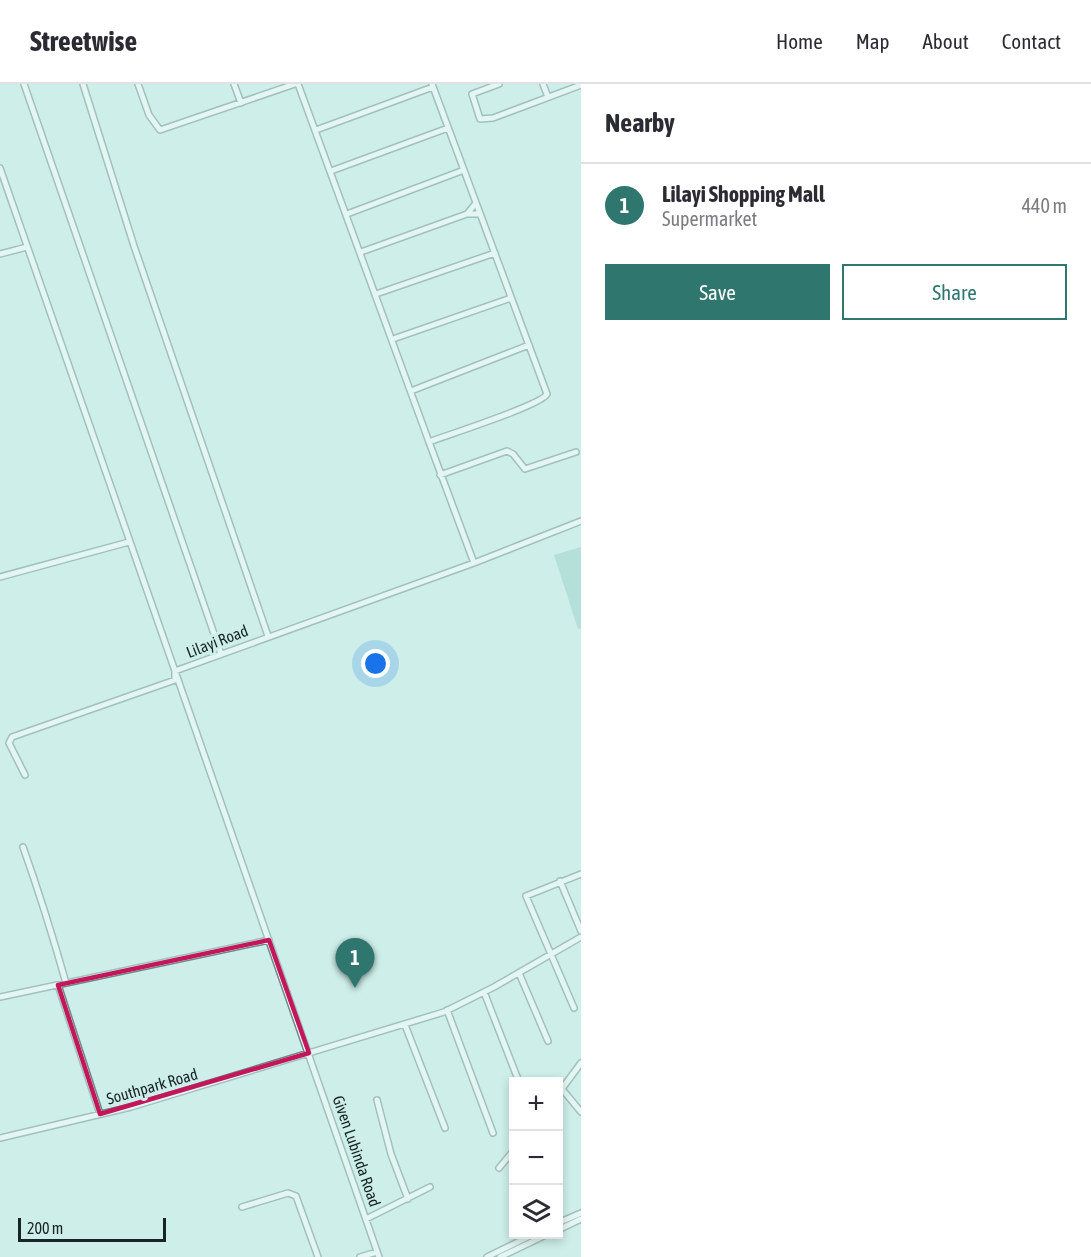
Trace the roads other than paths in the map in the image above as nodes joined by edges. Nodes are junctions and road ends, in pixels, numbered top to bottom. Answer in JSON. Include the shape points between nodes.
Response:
{"nodes":[{"id":1,"x":24,"y":84,"type":"edge"},
{"id":2,"x":83,"y":84,"type":"edge"},
{"id":3,"x":138,"y":84,"type":"edge"},
{"id":4,"x":234,"y":84,"type":"edge"},
{"id":5,"x":296,"y":84,"type":"edge"},
{"id":6,"x":499,"y":84,"type":"edge"},
{"id":7,"x":543,"y":84,"type":"edge"},
{"id":8,"x":432,"y":85,"type":"edge"},
{"id":9,"x":581,"y":85,"type":"edge"},
{"id":10,"x":548,"y":97,"type":"junction"},
{"id":11,"x":241,"y":103,"type":"junction"},
{"id":12,"x":448,"y":128,"type":"junction"},
{"id":13,"x":316,"y":130,"type":"junction"},
{"id":14,"x":0,"y":168,"type":"edge"},
{"id":15,"x":464,"y":170,"type":"junction"},
{"id":16,"x":331,"y":171,"type":"junction"},
{"id":17,"x":476,"y":203,"type":"junction"},
{"id":18,"x":347,"y":214,"type":"junction"},
{"id":19,"x":466,"y":214,"type":"junction"},
{"id":20,"x":480,"y":214,"type":"junction"},
{"id":21,"x":27,"y":247,"type":"junction"},
{"id":22,"x":361,"y":252,"type":"junction"},
{"id":23,"x":495,"y":253,"type":"junction"},
{"id":24,"x":0,"y":254,"type":"edge"},
{"id":25,"x":376,"y":294,"type":"junction"},
{"id":26,"x":511,"y":298,"type":"junction"},
{"id":27,"x":393,"y":339,"type":"junction"},
{"id":28,"x":529,"y":345,"type":"junction"},
{"id":29,"x":411,"y":391,"type":"junction"},
{"id":30,"x":429,"y":442,"type":"junction"},
{"id":31,"x":576,"y":452,"type":"dead end"},
{"id":32,"x":440,"y":475,"type":"junction"},
{"id":33,"x":581,"y":521,"type":"edge"},
{"id":34,"x":129,"y":542,"type":"junction"},
{"id":35,"x":474,"y":563,"type":"junction"},
{"id":36,"x":0,"y":577,"type":"edge"},
{"id":37,"x":268,"y":636,"type":"junction"},
{"id":38,"x":221,"y":654,"type":"junction"},
{"id":39,"x":175,"y":671,"type":"junction"},
{"id":40,"x":25,"y":775,"type":"dead end"},
{"id":41,"x":23,"y":847,"type":"dead end"},
{"id":42,"x":581,"y":874,"type":"edge"},
{"id":43,"x":560,"y":881,"type":"junction"},
{"id":44,"x":581,"y":931,"type":"edge"},
{"id":45,"x":581,"y":937,"type":"edge"},
{"id":46,"x":269,"y":940,"type":"junction"},
{"id":47,"x":551,"y":955,"type":"junction"},
{"id":48,"x":519,"y":973,"type":"junction"},
{"id":49,"x":66,"y":983,"type":"junction"},
{"id":50,"x":58,"y":985,"type":"junction"},
{"id":51,"x":484,"y":992,"type":"junction"},
{"id":52,"x":0,"y":997,"type":"edge"},
{"id":53,"x":574,"y":1008,"type":"dead end"},
{"id":54,"x":447,"y":1010,"type":"junction"},
{"id":55,"x":405,"y":1024,"type":"junction"},
{"id":56,"x":548,"y":1041,"type":"dead end"},
{"id":57,"x":309,"y":1053,"type":"junction"},
{"id":58,"x":581,"y":1063,"type":"edge"},
{"id":59,"x":517,"y":1077,"type":"edge"},
{"id":60,"x":563,"y":1087,"type":"edge"},
{"id":61,"x":563,"y":1094,"type":"edge"},
{"id":62,"x":377,"y":1100,"type":"dead end"},
{"id":63,"x":581,"y":1112,"type":"edge"},
{"id":64,"x":100,"y":1114,"type":"junction"},
{"id":65,"x":445,"y":1128,"type":"dead end"},
{"id":66,"x":493,"y":1133,"type":"dead end"},
{"id":67,"x":0,"y":1138,"type":"edge"},
{"id":68,"x":509,"y":1155,"type":"edge"},
{"id":69,"x":499,"y":1168,"type":"dead end"},
{"id":70,"x":430,"y":1187,"type":"dead end"},
{"id":71,"x":408,"y":1198,"type":"junction"},
{"id":72,"x":242,"y":1207,"type":"dead end"},
{"id":73,"x":581,"y":1213,"type":"edge"},
{"id":74,"x":366,"y":1219,"type":"junction"},
{"id":75,"x":581,"y":1219,"type":"edge"},
{"id":76,"x":563,"y":1221,"type":"edge"},
{"id":77,"x":563,"y":1228,"type":"edge"},
{"id":78,"x":524,"y":1239,"type":"edge"},
{"id":79,"x":538,"y":1239,"type":"edge"},
{"id":80,"x":378,"y":1254,"type":"edge"},
{"id":81,"x":318,"y":1257,"type":"edge"},
{"id":82,"x":360,"y":1257,"type":"edge"},
{"id":83,"x":486,"y":1257,"type":"edge"},
{"id":84,"x":500,"y":1257,"type":"edge"}],
"edges":[{"from":1,"to":38,"type":"street"},
{"from":2,"to":37,"type":"street"},
{"from":3,"to":11,"type":"street","via":[[149,115],[160,130]]},
{"from":4,"to":11,"type":"street"},
{"from":5,"to":11,"type":"street"},
{"from":5,"to":13,"type":"street"},
{"from":6,"to":10,"type":"street","via":[[472,94],[480,119],[494,118]]},
{"from":7,"to":10,"type":"street"},
{"from":8,"to":12,"type":"street"},
{"from":8,"to":13,"type":"street"},
{"from":9,"to":10,"type":"street"},
{"from":12,"to":15,"type":"street"},
{"from":12,"to":16,"type":"street"},
{"from":13,"to":16,"type":"street"},
{"from":14,"to":21,"type":"street"},
{"from":15,"to":17,"type":"street"},
{"from":15,"to":18,"type":"street"},
{"from":16,"to":18,"type":"street"},
{"from":17,"to":19,"type":"street"},
{"from":17,"to":20,"type":"street"},
{"from":18,"to":22,"type":"street"},
{"from":19,"to":20,"type":"street"},
{"from":19,"to":22,"type":"street"},
{"from":20,"to":23,"type":"street"},
{"from":21,"to":24,"type":"street"},
{"from":21,"to":34,"type":"street"},
{"from":22,"to":25,"type":"street"},
{"from":23,"to":25,"type":"street"},
{"from":23,"to":26,"type":"street"},
{"from":25,"to":27,"type":"street"},
{"from":26,"to":27,"type":"street"},
{"from":26,"to":28,"type":"street"},
{"from":27,"to":29,"type":"street"},
{"from":28,"to":29,"type":"street"},
{"from":28,"to":30,"type":"street","via":[[547,394],[545,399]]},
{"from":29,"to":30,"type":"street"},
{"from":30,"to":32,"type":"street"},
{"from":31,"to":32,"type":"street","via":[[525,469],[507,451]]},
{"from":32,"to":35,"type":"street"},
{"from":33,"to":35,"type":"street","name":"Lilayi Road"},
{"from":34,"to":36,"type":"street"},
{"from":34,"to":39,"type":"street"},
{"from":35,"to":37,"type":"street","name":"Lilayi Road"},
{"from":37,"to":38,"type":"street","name":"Lilayi Road"},
{"from":38,"to":39,"type":"street","name":"Lilayi Road"},
{"from":39,"to":40,"type":"street","via":[[175,680],[12,737],[9,743]]},
{"from":39,"to":46,"type":"street","name":"Lilayi Road"},
{"from":41,"to":49,"type":"street"},
{"from":42,"to":43,"type":"street"},
{"from":43,"to":44,"type":"street"},
{"from":43,"to":47,"type":"street","via":[[526,896]]},
{"from":45,"to":47,"type":"street","name":"Southpark Road"},
{"from":46,"to":49,"type":"street"},
{"from":46,"to":57,"type":"street","name":"Lilayi Road"},
{"from":47,"to":48,"type":"street","name":"Southpark Road"},
{"from":47,"to":53,"type":"street"},
{"from":48,"to":51,"type":"street","name":"Southpark Road"},
{"from":48,"to":56,"type":"street"},
{"from":49,"to":50,"type":"street"},
{"from":50,"to":52,"type":"street"},
{"from":50,"to":64,"type":"street"},
{"from":51,"to":54,"type":"street","name":"Southpark Road"},
{"from":51,"to":59,"type":"street"},
{"from":54,"to":55,"type":"street","name":"Southpark Road"},
{"from":54,"to":66,"type":"street"},
{"from":55,"to":57,"type":"street","name":"Southpark Road"},
{"from":55,"to":65,"type":"street"},
{"from":57,"to":64,"type":"street","name":"Southpark Road"},
{"from":57,"to":74,"type":"street","name":"Given Lubinda Road"},
{"from":58,"to":60,"type":"street"},
{"from":61,"to":63,"type":"street"},
{"from":62,"to":71,"type":"street"},
{"from":64,"to":67,"type":"street","name":"Southpark Road"},
{"from":68,"to":69,"type":"street"},
{"from":70,"to":71,"type":"street"},
{"from":71,"to":74,"type":"street"},
{"from":72,"to":81,"type":"street","via":[[288,1193],[296,1196]]},
{"from":73,"to":76,"type":"street"},
{"from":74,"to":80,"type":"street","name":"Given Lubinda Road"},
{"from":75,"to":77,"type":"street"},
{"from":78,"to":83,"type":"street"},
{"from":79,"to":84,"type":"street"},
{"from":80,"to":82,"type":"street"}]}
